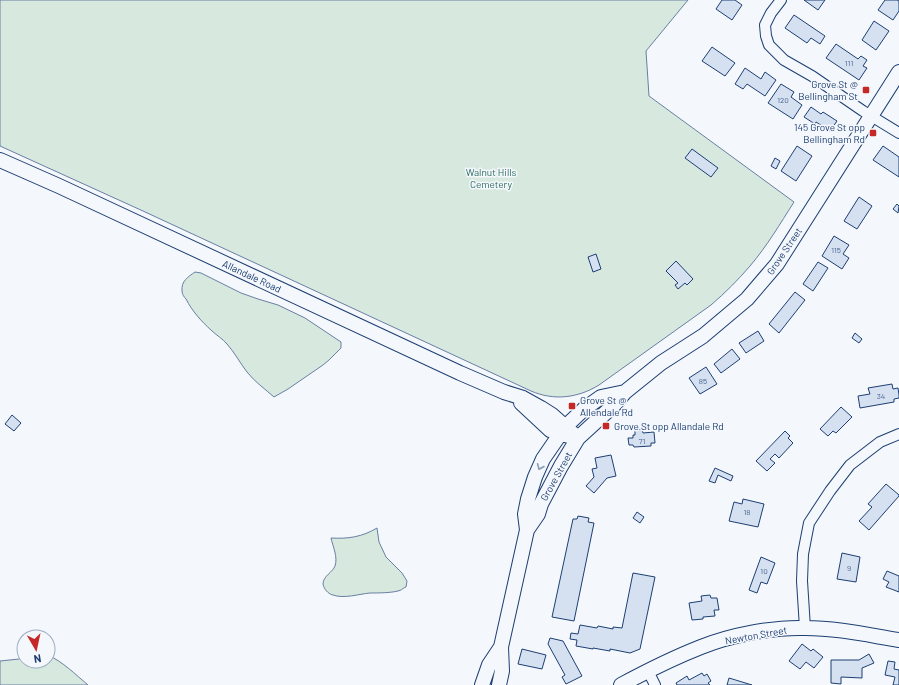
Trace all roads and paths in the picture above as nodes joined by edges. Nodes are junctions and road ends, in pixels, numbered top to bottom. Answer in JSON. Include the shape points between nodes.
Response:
{"nodes":[{"id":1,"x":780,"y":0,"type":"edge"},
{"id":2,"x":899,"y":72,"type":"edge"},
{"id":3,"x":872,"y":116,"type":"junction"},
{"id":4,"x":899,"y":133,"type":"edge"},
{"id":5,"x":0,"y":160,"type":"edge"},
{"id":6,"x":625,"y":392,"type":"junction"},
{"id":7,"x":562,"y":430,"type":"junction"},
{"id":8,"x":899,"y":434,"type":"edge"},
{"id":9,"x":578,"y":438,"type":"junction"},
{"id":10,"x":527,"y":530,"type":"junction"},
{"id":11,"x":805,"y":628,"type":"junction"},
{"id":12,"x":899,"y":640,"type":"edge"},
{"id":13,"x":501,"y":647,"type":"junction"},
{"id":14,"x":648,"y":671,"type":"junction"},
{"id":15,"x":482,"y":685,"type":"edge"},
{"id":16,"x":499,"y":685,"type":"edge"},
{"id":17,"x":621,"y":685,"type":"edge"},
{"id":18,"x":655,"y":685,"type":"edge"}],
"edges":[{"from":1,"to":3,"type":"street","via":[[765,25],[769,45],[784,60]]},
{"from":2,"to":3,"type":"main road","name":"Grove Street"},
{"from":3,"to":4,"type":"street"},
{"from":3,"to":6,"type":"main road","name":"Grove Street","via":[[777,264],[747,299],[702,336]]},
{"from":5,"to":7,"type":"main road","name":"Allandale Road","via":[[504,392],[550,430]]},
{"from":6,"to":7,"type":"main road","name":"Grove Street","via":[[601,397]]},
{"from":6,"to":9,"type":"main road","name":"Grove Street"},
{"from":7,"to":9,"type":"main road","name":"Allandale Road"},
{"from":7,"to":10,"type":"main road","name":"Grove Street","one_way":true,"via":[[543,459],[535,477],[525,514]]},
{"from":8,"to":11,"type":"street","via":[[880,442],[850,465],[809,523],[802,574]]},
{"from":9,"to":10,"type":"main road","name":"Grove Street"},
{"from":10,"to":13,"type":"main road","name":"Grove Street"},
{"from":11,"to":12,"type":"main road","name":"Newton Street","via":[[848,631]]},
{"from":11,"to":14,"type":"main road","name":"Newton Street","via":[[776,629],[734,636],[701,646]]},
{"from":13,"to":15,"type":"main road","name":"Grove Street","via":[[489,665]]},
{"from":13,"to":16,"type":"main road","name":"Grove Street","via":[[502,671]]},
{"from":14,"to":17,"type":"main road","name":"Newton Street"},
{"from":14,"to":18,"type":"street"}]}
